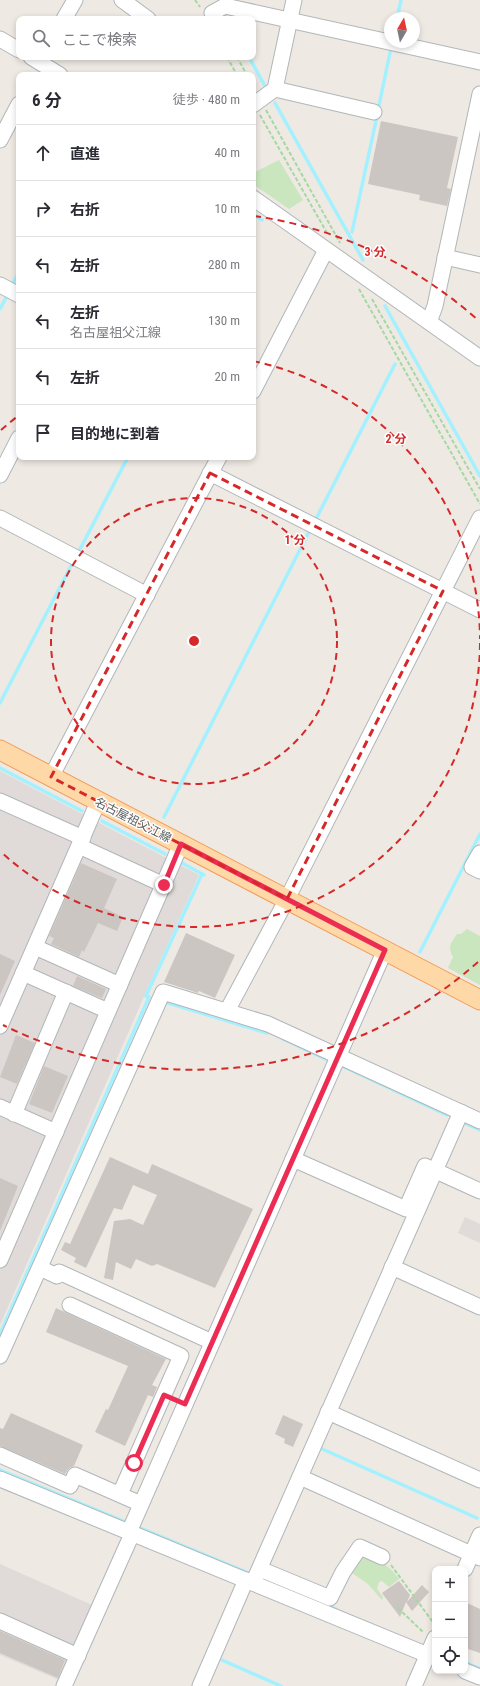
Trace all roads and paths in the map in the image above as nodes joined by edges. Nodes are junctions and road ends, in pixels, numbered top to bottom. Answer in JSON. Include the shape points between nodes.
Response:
{"nodes":[{"id":1,"x":75,"y":0,"type":"edge"},
{"id":2,"x":122,"y":0,"type":"edge"},
{"id":3,"x":294,"y":0,"type":"edge"},
{"id":4,"x":212,"y":13,"type":"dead end"},
{"id":5,"x":66,"y":16,"type":"edge"},
{"id":6,"x":144,"y":16,"type":"edge"},
{"id":7,"x":290,"y":21,"type":"junction"},
{"id":8,"x":0,"y":39,"type":"edge"},
{"id":9,"x":16,"y":48,"type":"edge"},
{"id":10,"x":229,"y":60,"type":"edge"},
{"id":11,"x":239,"y":60,"type":"edge"},
{"id":12,"x":480,"y":62,"type":"edge"},
{"id":13,"x":37,"y":63,"type":"edge"},
{"id":14,"x":54,"y":72,"type":"edge"},
{"id":15,"x":235,"y":72,"type":"edge"},
{"id":16,"x":245,"y":72,"type":"edge"},
{"id":17,"x":276,"y":89,"type":"junction"},
{"id":18,"x":480,"y":94,"type":"edge"},
{"id":19,"x":256,"y":104,"type":"edge"},
{"id":20,"x":256,"y":109,"type":"edge"},
{"id":21,"x":16,"y":110,"type":"edge"},
{"id":22,"x":374,"y":112,"type":"dead end"},
{"id":23,"x":0,"y":140,"type":"edge"},
{"id":24,"x":256,"y":200,"type":"edge"},
{"id":25,"x":328,"y":243,"type":"junction"},
{"id":26,"x":445,"y":257,"type":"junction"},
{"id":27,"x":480,"y":265,"type":"edge"},
{"id":28,"x":0,"y":285,"type":"edge"},
{"id":29,"x":358,"y":287,"type":"dead end"},
{"id":30,"x":16,"y":293,"type":"edge"},
{"id":31,"x":429,"y":322,"type":"junction"},
{"id":32,"x":480,"y":358,"type":"edge"},
{"id":33,"x":256,"y":385,"type":"edge"},
{"id":34,"x":16,"y":444,"type":"edge"},
{"id":35,"x":217,"y":460,"type":"edge"},
{"id":36,"x":210,"y":473,"type":"junction"},
{"id":37,"x":0,"y":475,"type":"edge"},
{"id":38,"x":480,"y":504,"type":"edge"},
{"id":39,"x":0,"y":518,"type":"edge"},
{"id":40,"x":480,"y":518,"type":"edge"},
{"id":41,"x":443,"y":591,"type":"junction"},
{"id":42,"x":147,"y":594,"type":"junction"},
{"id":43,"x":480,"y":610,"type":"edge"},
{"id":44,"x":0,"y":750,"type":"edge"},
{"id":45,"x":51,"y":777,"type":"junction"},
{"id":46,"x":0,"y":801,"type":"edge"},
{"id":47,"x":98,"y":802,"type":"junction"},
{"id":48,"x":81,"y":842,"type":"junction"},
{"id":49,"x":181,"y":844,"type":"junction"},
{"id":50,"x":480,"y":852,"type":"edge"},
{"id":51,"x":480,"y":871,"type":"edge"},
{"id":52,"x":164,"y":885,"type":"junction"},
{"id":53,"x":287,"y":899,"type":"junction"},
{"id":54,"x":35,"y":947,"type":"junction"},
{"id":55,"x":385,"y":950,"type":"junction"},
{"id":56,"x":23,"y":973,"type":"junction"},
{"id":57,"x":120,"y":985,"type":"junction"},
{"id":58,"x":66,"y":992,"type":"junction"},
{"id":59,"x":480,"y":1000,"type":"edge"},
{"id":60,"x":108,"y":1011,"type":"junction"},
{"id":61,"x":227,"y":1011,"type":"junction"},
{"id":62,"x":0,"y":1026,"type":"edge"},
{"id":63,"x":338,"y":1056,"type":"junction"},
{"id":64,"x":0,"y":1107,"type":"edge"},
{"id":65,"x":461,"y":1112,"type":"junction"},
{"id":66,"x":14,"y":1114,"type":"junction"},
{"id":67,"x":480,"y":1121,"type":"edge"},
{"id":68,"x":56,"y":1132,"type":"junction"},
{"id":69,"x":293,"y":1159,"type":"junction"},
{"id":70,"x":435,"y":1171,"type":"junction"},
{"id":71,"x":480,"y":1191,"type":"edge"},
{"id":72,"x":0,"y":1260,"type":"edge"},
{"id":73,"x":392,"y":1267,"type":"junction"},
{"id":74,"x":40,"y":1268,"type":"junction"},
{"id":75,"x":70,"y":1305,"type":"dead end"},
{"id":76,"x":480,"y":1307,"type":"edge"},
{"id":77,"x":212,"y":1342,"type":"junction"},
{"id":78,"x":0,"y":1356,"type":"edge"},
{"id":79,"x":164,"y":1395,"type":"junction"},
{"id":80,"x":185,"y":1404,"type":"junction"},
{"id":81,"x":328,"y":1412,"type":"junction"},
{"id":82,"x":0,"y":1455,"type":"edge"},
{"id":83,"x":300,"y":1477,"type":"junction"},
{"id":84,"x":0,"y":1479,"type":"edge"},
{"id":85,"x":480,"y":1480,"type":"edge"},
{"id":86,"x":120,"y":1494,"type":"junction"},
{"id":87,"x":141,"y":1504,"type":"junction"},
{"id":88,"x":130,"y":1533,"type":"junction"},
{"id":89,"x":480,"y":1535,"type":"edge"},
{"id":90,"x":476,"y":1556,"type":"edge"},
{"id":91,"x":382,"y":1557,"type":"joint"},
{"id":92,"x":468,"y":1566,"type":"edge"},
{"id":93,"x":260,"y":1569,"type":"junction"},
{"id":94,"x":249,"y":1582,"type":"junction"},
{"id":95,"x":398,"y":1608,"type":"dead end"},
{"id":96,"x":0,"y":1621,"type":"edge"},
{"id":97,"x":432,"y":1621,"type":"edge"},
{"id":98,"x":432,"y":1647,"type":"edge"},
{"id":99,"x":432,"y":1648,"type":"edge"},
{"id":100,"x":432,"y":1650,"type":"edge"},
{"id":101,"x":78,"y":1656,"type":"junction"},
{"id":102,"x":468,"y":1671,"type":"edge"},
{"id":103,"x":480,"y":1677,"type":"edge"},
{"id":104,"x":64,"y":1686,"type":"edge"},
{"id":105,"x":200,"y":1686,"type":"edge"},
{"id":106,"x":414,"y":1686,"type":"edge"}],
"edges":[{"from":1,"to":5,"type":"street"},
{"from":2,"to":6,"type":"street"},
{"from":3,"to":7,"type":"street"},
{"from":4,"to":7,"type":"street","via":[[225,6]]},
{"from":7,"to":12,"type":"street"},
{"from":7,"to":17,"type":"street"},
{"from":8,"to":9,"type":"street"},
{"from":10,"to":15,"type":"path"},
{"from":11,"to":16,"type":"path"},
{"from":13,"to":14,"type":"street"},
{"from":17,"to":19,"type":"street"},
{"from":17,"to":22,"type":"street"},
{"from":18,"to":26,"type":"street"},
{"from":20,"to":25,"type":"path"},
{"from":21,"to":23,"type":"street"},
{"from":24,"to":25,"type":"street"},
{"from":25,"to":31,"type":"street"},
{"from":25,"to":33,"type":"street"},
{"from":26,"to":27,"type":"street"},
{"from":26,"to":31,"type":"street","via":[[435,306]]},
{"from":28,"to":30,"type":"street"},
{"from":29,"to":38,"type":"path"},
{"from":31,"to":32,"type":"street"},
{"from":34,"to":37,"type":"street"},
{"from":35,"to":36,"type":"street"},
{"from":36,"to":41,"type":"street"},
{"from":36,"to":42,"type":"street"},
{"from":39,"to":42,"type":"street"},
{"from":40,"to":41,"type":"street"},
{"from":41,"to":43,"type":"street"},
{"from":41,"to":53,"type":"street"},
{"from":42,"to":45,"type":"street"},
{"from":44,"to":45,"type":"main road","name":"名古屋祖父江線"},
{"from":45,"to":47,"type":"main road","name":"名古屋祖父江線"},
{"from":46,"to":48,"type":"street"},
{"from":47,"to":48,"type":"street"},
{"from":47,"to":49,"type":"main road","name":"名古屋祖父江線"},
{"from":48,"to":52,"type":"street"},
{"from":48,"to":54,"type":"street"},
{"from":49,"to":52,"type":"street"},
{"from":49,"to":53,"type":"main road","name":"名古屋祖父江線"},
{"from":50,"to":51,"type":"street","via":[[472,867]]},
{"from":52,"to":57,"type":"street"},
{"from":53,"to":55,"type":"main road","name":"名古屋祖父江線"},
{"from":53,"to":61,"type":"street"},
{"from":54,"to":56,"type":"street"},
{"from":54,"to":57,"type":"street"},
{"from":55,"to":59,"type":"main road","name":"名古屋祖父江線"},
{"from":55,"to":63,"type":"street"},
{"from":56,"to":58,"type":"street"},
{"from":56,"to":62,"type":"street"},
{"from":57,"to":60,"type":"street"},
{"from":58,"to":60,"type":"street"},
{"from":58,"to":66,"type":"street"},
{"from":60,"to":68,"type":"street"},
{"from":61,"to":63,"type":"street","via":[[268,1024]]},
{"from":61,"to":74,"type":"street","via":[[163,992]]},
{"from":63,"to":65,"type":"street"},
{"from":63,"to":69,"type":"street"},
{"from":64,"to":66,"type":"street"},
{"from":65,"to":67,"type":"street"},
{"from":65,"to":70,"type":"street"},
{"from":66,"to":68,"type":"street"},
{"from":68,"to":72,"type":"street"},
{"from":69,"to":70,"type":"street","via":[[406,1209],[425,1166]]},
{"from":69,"to":77,"type":"street"},
{"from":70,"to":71,"type":"street"},
{"from":70,"to":73,"type":"street"},
{"from":73,"to":76,"type":"street"},
{"from":73,"to":81,"type":"street"},
{"from":74,"to":77,"type":"street","via":[[57,1276],[59,1272]]},
{"from":74,"to":78,"type":"street"},
{"from":75,"to":79,"type":"street","via":[[181,1356]]},
{"from":77,"to":80,"type":"street"},
{"from":79,"to":80,"type":"street"},
{"from":79,"to":86,"type":"street"},
{"from":80,"to":87,"type":"street"},
{"from":81,"to":83,"type":"street"},
{"from":81,"to":85,"type":"street"},
{"from":82,"to":86,"type":"street","via":[[70,1486],[75,1475]]},
{"from":83,"to":90,"type":"street"},
{"from":83,"to":93,"type":"street"},
{"from":84,"to":88,"type":"street"},
{"from":86,"to":87,"type":"street"},
{"from":87,"to":88,"type":"street"},
{"from":88,"to":94,"type":"street"},
{"from":88,"to":101,"type":"street"},
{"from":89,"to":90,"type":"street"},
{"from":90,"to":92,"type":"street"},
{"from":91,"to":93,"type":"street","via":[[360,1546],[330,1598]]},
{"from":91,"to":97,"type":"path","via":[[394,1567]]},
{"from":93,"to":94,"type":"street"},
{"from":94,"to":99,"type":"street"},
{"from":94,"to":105,"type":"street"},
{"from":95,"to":98,"type":"path"},
{"from":96,"to":101,"type":"street"},
{"from":100,"to":106,"type":"street"},
{"from":101,"to":104,"type":"street"},
{"from":102,"to":103,"type":"street"}]}
